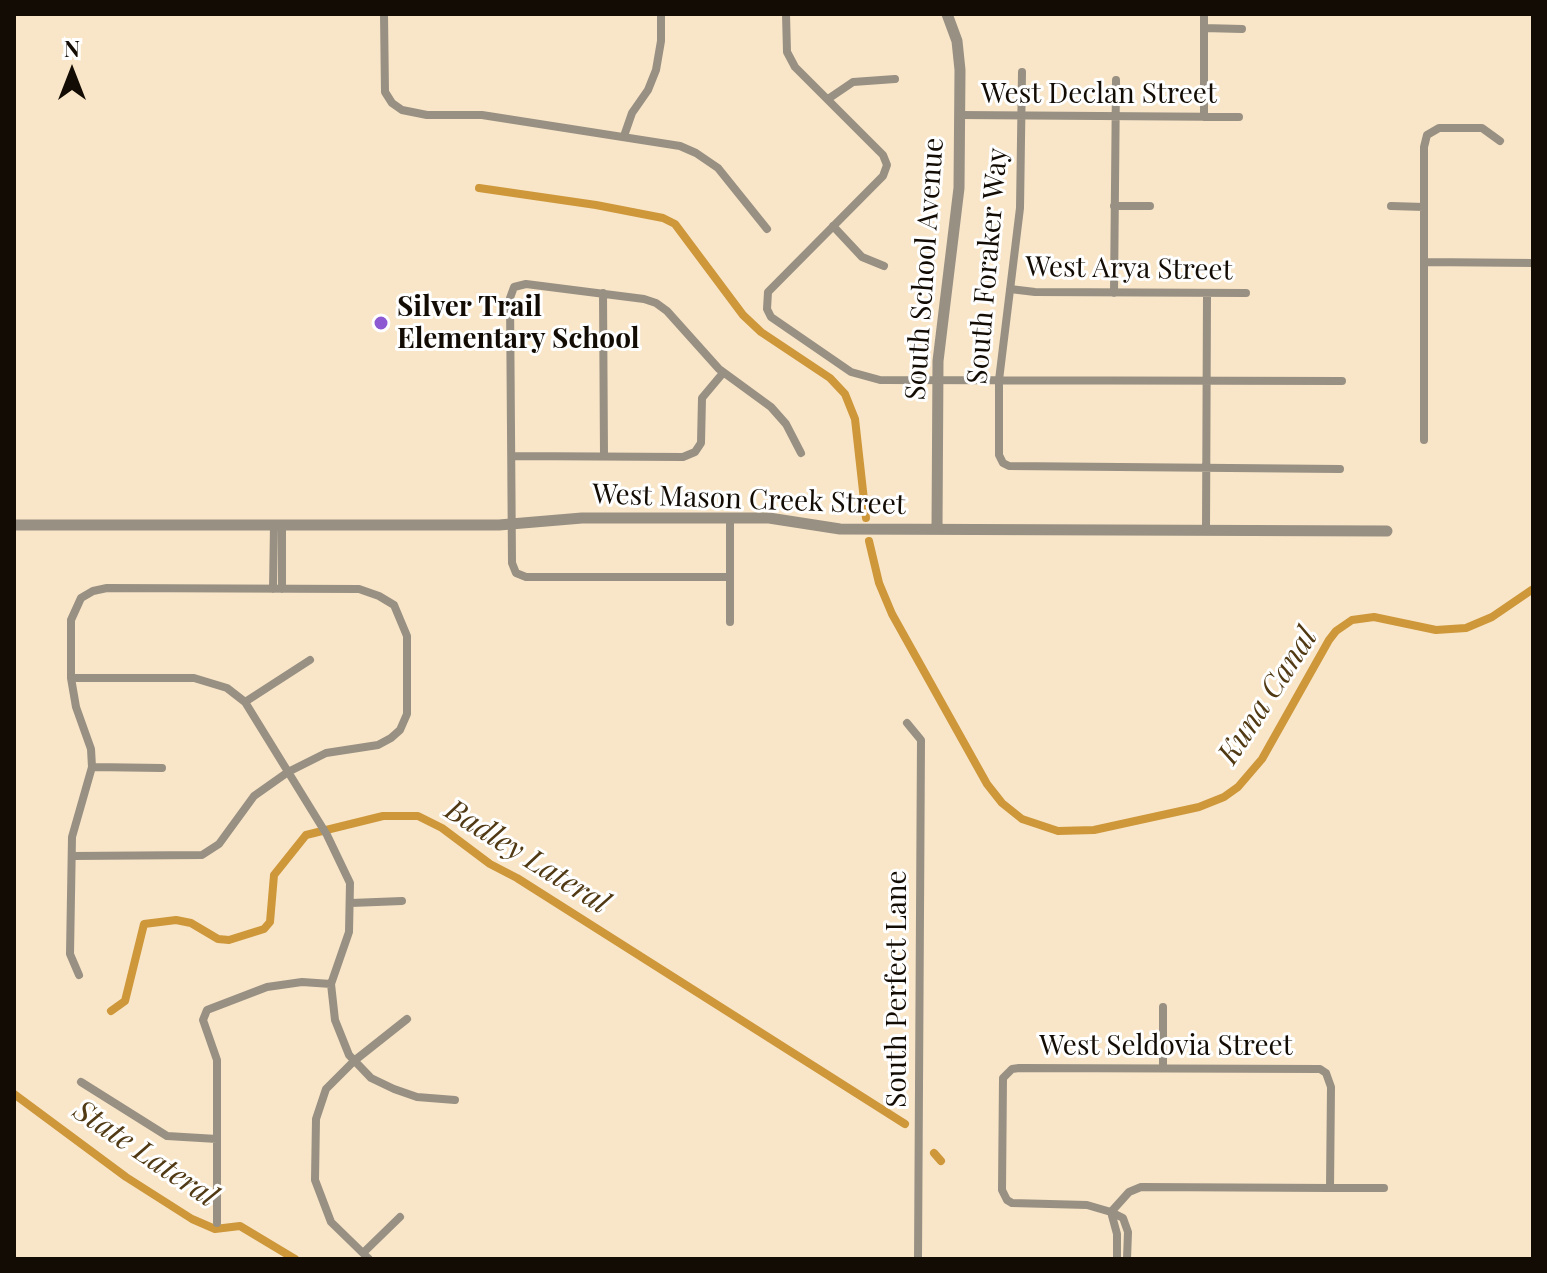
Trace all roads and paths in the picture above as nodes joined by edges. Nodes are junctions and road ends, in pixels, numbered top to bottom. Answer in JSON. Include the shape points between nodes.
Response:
{"nodes":[{"id":1,"x":384,"y":14,"type":"edge"},
{"id":2,"x":661,"y":14,"type":"edge"},
{"id":3,"x":786,"y":14,"type":"edge"},
{"id":4,"x":947,"y":14,"type":"edge"},
{"id":5,"x":1204,"y":14,"type":"edge"},
{"id":6,"x":1204,"y":28,"type":"junction"},
{"id":7,"x":1242,"y":29,"type":"dead end"},
{"id":8,"x":1022,"y":72,"type":"dead end"},
{"id":9,"x":895,"y":79,"type":"dead end"},
{"id":10,"x":1116,"y":80,"type":"dead end"},
{"id":11,"x":828,"y":99,"type":"junction"},
{"id":12,"x":960,"y":115,"type":"junction"},
{"id":13,"x":1022,"y":116,"type":"junction"},
{"id":14,"x":1115,"y":116,"type":"junction"},
{"id":15,"x":1204,"y":117,"type":"junction"},
{"id":16,"x":1239,"y":117,"type":"dead end"},
{"id":17,"x":624,"y":136,"type":"junction"},
{"id":18,"x":1500,"y":141,"type":"dead end"},
{"id":19,"x":1114,"y":206,"type":"junction"},
{"id":20,"x":1150,"y":206,"type":"dead end"},
{"id":21,"x":1391,"y":206,"type":"dead end"},
{"id":22,"x":1424,"y":207,"type":"junction"},
{"id":23,"x":833,"y":226,"type":"junction"},
{"id":24,"x":767,"y":229,"type":"dead end"},
{"id":25,"x":1424,"y":262,"type":"junction"},
{"id":26,"x":1533,"y":263,"type":"edge"},
{"id":27,"x":884,"y":266,"type":"dead end"},
{"id":28,"x":1010,"y":289,"type":"junction"},
{"id":29,"x":603,"y":293,"type":"junction"},
{"id":30,"x":1114,"y":293,"type":"junction"},
{"id":31,"x":1207,"y":293,"type":"junction"},
{"id":32,"x":1246,"y":293,"type":"dead end"},
{"id":33,"x":723,"y":373,"type":"junction"},
{"id":34,"x":938,"y":380,"type":"junction"},
{"id":35,"x":999,"y":380,"type":"junction"},
{"id":36,"x":1206,"y":381,"type":"junction"},
{"id":37,"x":1342,"y":381,"type":"dead end"},
{"id":38,"x":1424,"y":440,"type":"dead end"},
{"id":39,"x":801,"y":453,"type":"dead end"},
{"id":40,"x":512,"y":456,"type":"junction"},
{"id":41,"x":604,"y":456,"type":"junction"},
{"id":42,"x":1206,"y":468,"type":"junction"},
{"id":43,"x":1340,"y":469,"type":"dead end"},
{"id":44,"x":730,"y":518,"type":"junction"},
{"id":45,"x":512,"y":524,"type":"junction"},
{"id":46,"x":14,"y":525,"type":"edge"},
{"id":47,"x":278,"y":526,"type":"junction"},
{"id":48,"x":937,"y":529,"type":"junction"},
{"id":49,"x":1206,"y":530,"type":"junction"},
{"id":50,"x":1387,"y":531,"type":"dead end"},
{"id":51,"x":730,"y":577,"type":"junction"},
{"id":52,"x":278,"y":589,"type":"junction"},
{"id":53,"x":730,"y":622,"type":"dead end"},
{"id":54,"x":310,"y":660,"type":"dead end"},
{"id":55,"x":71,"y":678,"type":"junction"},
{"id":56,"x":245,"y":702,"type":"junction"},
{"id":57,"x":907,"y":723,"type":"dead end"},
{"id":58,"x":92,"y":767,"type":"junction"},
{"id":59,"x":162,"y":768,"type":"dead end"},
{"id":60,"x":288,"y":772,"type":"junction"},
{"id":61,"x":72,"y":856,"type":"junction"},
{"id":62,"x":402,"y":901,"type":"dead end"},
{"id":63,"x":351,"y":903,"type":"junction"},
{"id":64,"x":79,"y":975,"type":"dead end"},
{"id":65,"x":331,"y":984,"type":"junction"},
{"id":66,"x":1163,"y":1007,"type":"dead end"},
{"id":67,"x":407,"y":1019,"type":"dead end"},
{"id":68,"x":354,"y":1061,"type":"junction"},
{"id":69,"x":1163,"y":1068,"type":"junction"},
{"id":70,"x":81,"y":1082,"type":"dead end"},
{"id":71,"x":455,"y":1100,"type":"dead end"},
{"id":72,"x":217,"y":1139,"type":"junction"},
{"id":73,"x":1330,"y":1188,"type":"junction"},
{"id":74,"x":1384,"y":1188,"type":"dead end"},
{"id":75,"x":1111,"y":1212,"type":"junction"},
{"id":76,"x":400,"y":1217,"type":"dead end"},
{"id":77,"x":217,"y":1223,"type":"dead end"},
{"id":78,"x":366,"y":1256,"type":"edge"},
{"id":79,"x":918,"y":1259,"type":"edge"},
{"id":80,"x":1117,"y":1259,"type":"edge"},
{"id":81,"x":1127,"y":1259,"type":"edge"}],
"edges":[{"from":1,"to":17,"type":"street","via":[[385,92],[402,110],[482,115]]},
{"from":2,"to":17,"type":"street","via":[[656,70]]},
{"from":3,"to":11,"type":"street","via":[[787,52]]},
{"from":4,"to":12,"type":"street","name":"South School Avenue","via":[[957,41]]},
{"from":5,"to":6,"type":"street"},
{"from":6,"to":7,"type":"street"},
{"from":6,"to":15,"type":"street"},
{"from":8,"to":13,"type":"street","name":"South Foraker Way"},
{"from":9,"to":11,"type":"street","via":[[853,82]]},
{"from":10,"to":14,"type":"street"},
{"from":11,"to":23,"type":"street","via":[[887,165],[883,176]]},
{"from":12,"to":13,"type":"street","name":"West Declan Street"},
{"from":12,"to":34,"type":"street","name":"South School Avenue","via":[[957,213]]},
{"from":13,"to":14,"type":"street","name":"West Declan Street"},
{"from":13,"to":28,"type":"street","name":"South Foraker Way","via":[[1020,208]]},
{"from":14,"to":15,"type":"street","name":"West Declan Street"},
{"from":14,"to":19,"type":"street"},
{"from":15,"to":16,"type":"street","name":"West Declan Street"},
{"from":17,"to":24,"type":"street","via":[[671,143],[704,158]]},
{"from":18,"to":22,"type":"street","via":[[1482,128],[1439,128],[1427,135]]},
{"from":19,"to":20,"type":"street"},
{"from":19,"to":30,"type":"street"},
{"from":21,"to":22,"type":"street"},
{"from":22,"to":25,"type":"street"},
{"from":23,"to":27,"type":"street","via":[[862,257]]},
{"from":23,"to":34,"type":"street","via":[[772,286],[766,300],[771,317],[851,372],[880,380]]},
{"from":25,"to":26,"type":"street"},
{"from":25,"to":38,"type":"street"},
{"from":28,"to":30,"type":"street","name":"West Arya Street"},
{"from":28,"to":35,"type":"street","name":"South Foraker Way"},
{"from":29,"to":33,"type":"street","via":[[656,303]]},
{"from":29,"to":40,"type":"street","via":[[514,287]]},
{"from":29,"to":41,"type":"street"},
{"from":30,"to":31,"type":"street","name":"West Arya Street"},
{"from":31,"to":32,"type":"street","name":"West Arya Street"},
{"from":31,"to":36,"type":"street"},
{"from":33,"to":39,"type":"street","via":[[771,407]]},
{"from":33,"to":41,"type":"street","via":[[702,398],[701,443],[695,452],[683,457]]},
{"from":34,"to":35,"type":"street"},
{"from":34,"to":48,"type":"street","name":"South School Avenue"},
{"from":35,"to":36,"type":"street"},
{"from":35,"to":42,"type":"street","name":"South Foraker Way","via":[[999,455],[1009,466]]},
{"from":36,"to":37,"type":"street"},
{"from":36,"to":42,"type":"street"},
{"from":40,"to":41,"type":"street"},
{"from":40,"to":45,"type":"street"},
{"from":42,"to":43,"type":"street"},
{"from":42,"to":49,"type":"street"},
{"from":44,"to":45,"type":"street","name":"West Mason Creek Street","via":[[582,518]]},
{"from":44,"to":48,"type":"street","name":"West Mason Creek Street","via":[[840,529]]},
{"from":44,"to":51,"type":"street"},
{"from":45,"to":47,"type":"street","name":"West Mason Creek Street"},
{"from":45,"to":51,"type":"street","via":[[512,563],[516,573],[526,577]]},
{"from":46,"to":47,"type":"street","name":"West Mason Creek Street"},
{"from":47,"to":52,"type":"street"},
{"from":48,"to":49,"type":"street","name":"West Mason Creek Street"},
{"from":49,"to":50,"type":"street","name":"West Mason Creek Street"},
{"from":51,"to":53,"type":"street"},
{"from":52,"to":55,"type":"street","via":[[93,591],[81,598],[71,620]]},
{"from":52,"to":60,"type":"street","via":[[359,589],[379,596],[394,605],[407,636],[407,714],[400,730],[378,745],[326,753]]},
{"from":54,"to":56,"type":"street"},
{"from":55,"to":56,"type":"street","via":[[208,680]]},
{"from":55,"to":58,"type":"street"},
{"from":56,"to":60,"type":"street"},
{"from":57,"to":79,"type":"street","name":"South Perfect Lane","via":[[921,740]]},
{"from":58,"to":59,"type":"street"},
{"from":58,"to":61,"type":"street","via":[[72,837]]},
{"from":60,"to":61,"type":"street","via":[[254,796],[219,844],[202,855]]},
{"from":60,"to":63,"type":"street","via":[[340,859]]},
{"from":61,"to":64,"type":"street","via":[[70,954]]},
{"from":62,"to":63,"type":"street"},
{"from":63,"to":65,"type":"street","via":[[349,932]]},
{"from":65,"to":68,"type":"street","via":[[335,1020]]},
{"from":65,"to":72,"type":"street","via":[[267,987],[207,1010],[203,1020],[217,1060]]},
{"from":66,"to":69,"type":"street"},
{"from":67,"to":68,"type":"street"},
{"from":68,"to":71,"type":"street","via":[[371,1078],[394,1089]]},
{"from":68,"to":78,"type":"street","via":[[326,1089],[316,1119],[315,1180],[331,1222]]},
{"from":69,"to":73,"type":"street","name":"West Seldovia Street","via":[[1312,1068],[1326,1073],[1331,1087]]},
{"from":69,"to":75,"type":"street","name":"West Seldovia Street","via":[[1019,1068],[1006,1074],[1002,1084],[1002,1190],[1007,1200],[1019,1205],[1087,1205]]},
{"from":70,"to":72,"type":"street","via":[[167,1136]]},
{"from":72,"to":77,"type":"street"},
{"from":73,"to":74,"type":"street"},
{"from":73,"to":75,"type":"street","via":[[1141,1187]]},
{"from":75,"to":80,"type":"street"},
{"from":75,"to":81,"type":"street","via":[[1123,1218],[1128,1232]]},
{"from":76,"to":78,"type":"street"}]}
